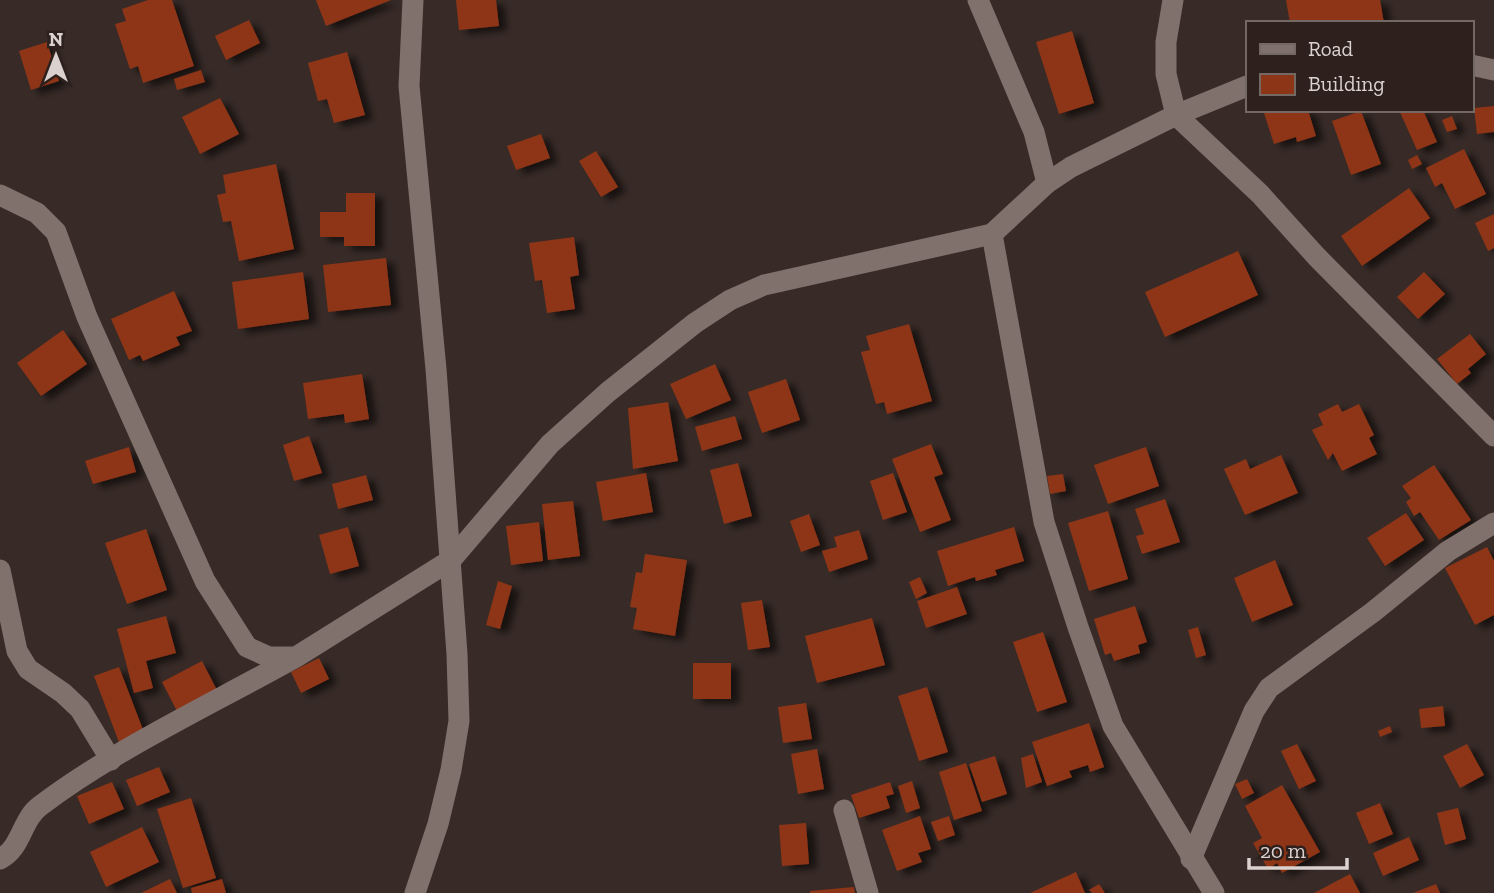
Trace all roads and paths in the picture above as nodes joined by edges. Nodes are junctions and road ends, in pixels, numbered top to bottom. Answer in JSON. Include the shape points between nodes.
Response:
{"nodes":[{"id":1,"x":413,"y":0,"type":"edge"},
{"id":2,"x":978,"y":0,"type":"edge"},
{"id":3,"x":1173,"y":0,"type":"edge"},
{"id":4,"x":1473,"y":65,"type":"edge"},
{"id":5,"x":1494,"y":70,"type":"edge"},
{"id":6,"x":1246,"y":86,"type":"edge"},
{"id":7,"x":1176,"y":115,"type":"junction"},
{"id":8,"x":1047,"y":183,"type":"junction"},
{"id":9,"x":0,"y":195,"type":"edge"},
{"id":10,"x":992,"y":234,"type":"junction"},
{"id":11,"x":1494,"y":436,"type":"edge"},
{"id":12,"x":1494,"y":523,"type":"edge"},
{"id":13,"x":451,"y":560,"type":"junction"},
{"id":14,"x":0,"y":570,"type":"edge"},
{"id":15,"x":296,"y":657,"type":"junction"},
{"id":16,"x":111,"y":760,"type":"junction"},
{"id":17,"x":844,"y":810,"type":"dead end"},
{"id":18,"x":0,"y":859,"type":"edge"},
{"id":19,"x":1191,"y":859,"type":"junction"},
{"id":20,"x":415,"y":893,"type":"edge"},
{"id":21,"x":868,"y":893,"type":"edge"},
{"id":22,"x":1214,"y":893,"type":"edge"}],
"edges":[{"from":1,"to":13,"type":"street","via":[[409,86]]},
{"from":2,"to":8,"type":"street","via":[[1034,132]]},
{"from":3,"to":7,"type":"street","via":[[1166,74]]},
{"from":4,"to":5,"type":"street"},
{"from":6,"to":7,"type":"street"},
{"from":7,"to":8,"type":"street"},
{"from":7,"to":11,"type":"street","via":[[1260,194]]},
{"from":8,"to":10,"type":"street"},
{"from":9,"to":15,"type":"street","via":[[37,213],[56,232],[87,317],[205,581],[247,647],[269,657]]},
{"from":10,"to":13,"type":"street","via":[[764,285],[730,300],[608,392],[550,444]]},
{"from":10,"to":19,"type":"street","via":[[1044,522],[1064,585],[1112,726]]},
{"from":12,"to":19,"type":"street","via":[[1448,551],[1269,688],[1254,711]]},
{"from":13,"to":15,"type":"street"},
{"from":13,"to":20,"type":"street","via":[[459,721],[441,811]]},
{"from":14,"to":16,"type":"street","via":[[18,651],[28,669],[80,709]]},
{"from":15,"to":16,"type":"street"},
{"from":16,"to":18,"type":"street","via":[[38,807],[11,853]]},
{"from":17,"to":21,"type":"street"},
{"from":19,"to":22,"type":"street"}]}
